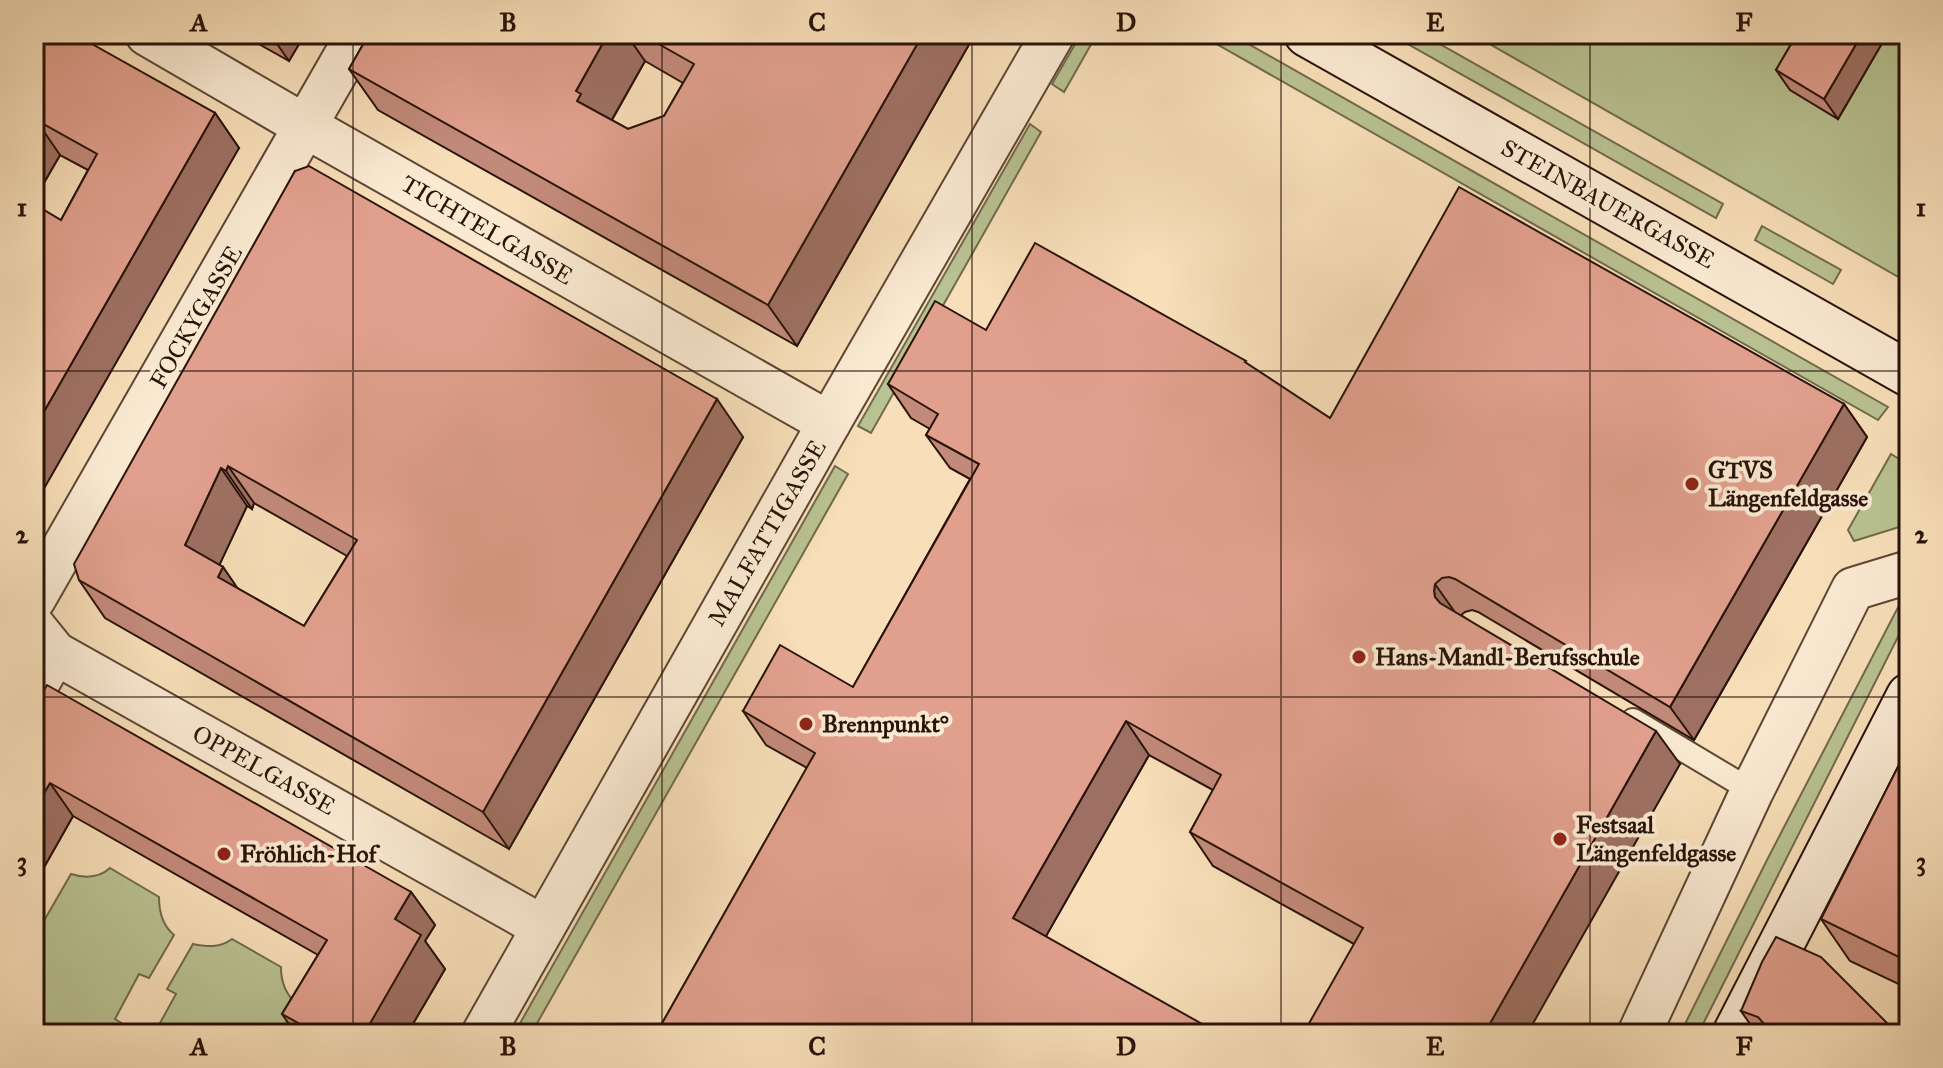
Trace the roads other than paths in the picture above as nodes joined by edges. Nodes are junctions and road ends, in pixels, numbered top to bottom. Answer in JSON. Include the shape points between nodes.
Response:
{"nodes":[{"id":1,"x":147,"y":34,"type":"edge"},
{"id":2,"x":358,"y":34,"type":"edge"},
{"id":3,"x":1053,"y":34,"type":"edge"},
{"id":4,"x":1307,"y":34,"type":"edge"},
{"id":5,"x":305,"y":126,"type":"junction"},
{"id":6,"x":1909,"y":374,"type":"edge"},
{"id":7,"x":829,"y":423,"type":"junction"},
{"id":8,"x":1909,"y":572,"type":"edge"},
{"id":9,"x":34,"y":599,"type":"edge"},
{"id":10,"x":44,"y":640,"type":"edge"},
{"id":11,"x":34,"y":690,"type":"edge"},
{"id":12,"x":1909,"y":696,"type":"edge"},
{"id":13,"x":1619,"y":712,"type":"edge"},
{"id":14,"x":1752,"y":791,"type":"junction"},
{"id":15,"x":543,"y":927,"type":"junction"},
{"id":16,"x":483,"y":1034,"type":"edge"},
{"id":17,"x":1639,"y":1034,"type":"edge"},
{"id":18,"x":1735,"y":1034,"type":"edge"}],
"edges":[{"from":1,"to":5,"type":"street","name":"TICHTELGASSE"},
{"from":2,"to":5,"type":"street","name":"FOCKYGASSE"},
{"from":3,"to":7,"type":"street","name":"MALFATTIGASSE"},
{"from":4,"to":6,"type":"street","name":"STEINBAUERGASSE"},
{"from":5,"to":7,"type":"street","name":"TICHTELGASSE"},
{"from":5,"to":9,"type":"street","name":"FOCKYGASSE"},
{"from":7,"to":15,"type":"street","name":"MALFATTIGASSE"},
{"from":8,"to":14,"type":"street","via":[[1853,589]]},
{"from":10,"to":11,"type":"street"},
{"from":10,"to":15,"type":"street","name":"OPPELGASSE"},
{"from":12,"to":18,"type":"street"},
{"from":13,"to":14,"type":"lane"},
{"from":14,"to":17,"type":"street"},
{"from":15,"to":16,"type":"street","name":"MALFATTIGASSE"}]}
